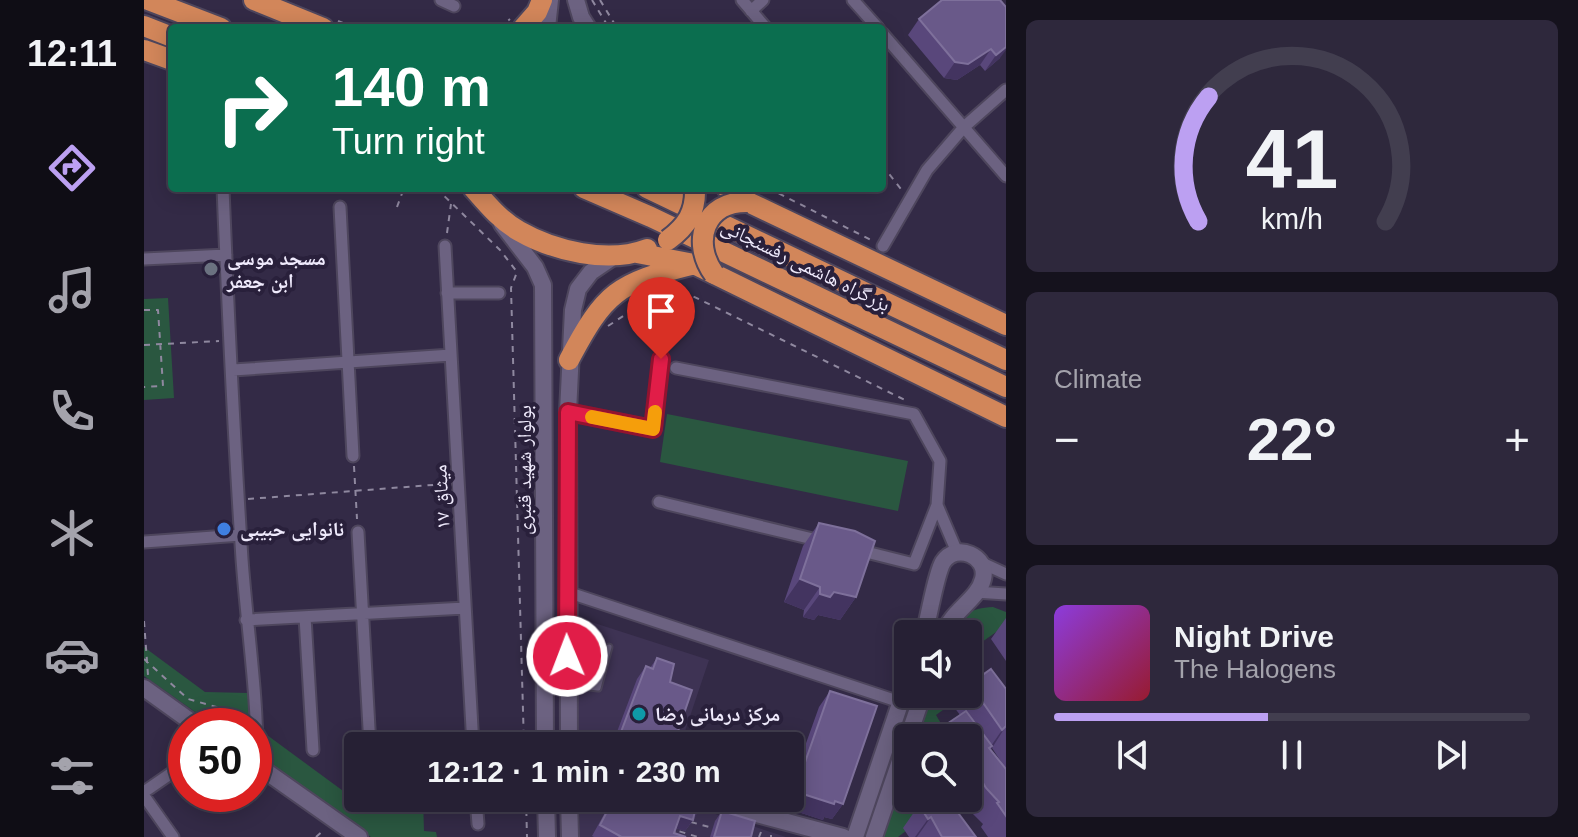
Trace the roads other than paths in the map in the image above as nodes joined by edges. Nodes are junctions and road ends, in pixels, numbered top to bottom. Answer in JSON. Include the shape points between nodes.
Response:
{"nodes":[{"id":1,"x":148,"y":0,"type":"edge"},
{"id":2,"x":254,"y":0,"type":"edge"},
{"id":3,"x":441,"y":0,"type":"edge"},
{"id":4,"x":542,"y":0,"type":"edge"},
{"id":5,"x":550,"y":0,"type":"edge"},
{"id":6,"x":576,"y":0,"type":"edge"},
{"id":7,"x":742,"y":0,"type":"edge"},
{"id":8,"x":763,"y":0,"type":"edge"},
{"id":9,"x":872,"y":0,"type":"edge"},
{"id":10,"x":857,"y":5,"type":"edge"},
{"id":11,"x":454,"y":6,"type":"dead end"},
{"id":12,"x":751,"y":11,"type":"junction"},
{"id":13,"x":211,"y":24,"type":"edge"},
{"id":14,"x":313,"y":24,"type":"edge"},
{"id":15,"x":526,"y":24,"type":"edge"},
{"id":16,"x":548,"y":24,"type":"edge"},
{"id":17,"x":583,"y":24,"type":"edge"},
{"id":18,"x":762,"y":24,"type":"edge"},
{"id":19,"x":874,"y":24,"type":"edge"},
{"id":20,"x":144,"y":26,"type":"edge"},
{"id":21,"x":168,"y":35,"type":"edge"},
{"id":22,"x":886,"y":38,"type":"edge"},
{"id":23,"x":144,"y":50,"type":"edge"},
{"id":24,"x":168,"y":59,"type":"edge"},
{"id":25,"x":1006,"y":90,"type":"edge"},
{"id":26,"x":964,"y":127,"type":"junction"},
{"id":27,"x":1006,"y":176,"type":"edge"},
{"id":28,"x":223,"y":192,"type":"edge"},
{"id":29,"x":476,"y":192,"type":"edge"},
{"id":30,"x":593,"y":192,"type":"edge"},
{"id":31,"x":655,"y":192,"type":"edge"},
{"id":32,"x":695,"y":192,"type":"edge"},
{"id":33,"x":733,"y":192,"type":"edge"},
{"id":34,"x":748,"y":202,"type":"junction"},
{"id":35,"x":340,"y":207,"type":"dead end"},
{"id":36,"x":492,"y":210,"type":"junction"},
{"id":37,"x":445,"y":246,"type":"road end"},
{"id":38,"x":883,"y":246,"type":"road end"},
{"id":39,"x":637,"y":253,"type":"junction"},
{"id":40,"x":226,"y":255,"type":"junction"},
{"id":41,"x":616,"y":255,"type":"junction"},
{"id":42,"x":144,"y":259,"type":"edge"},
{"id":43,"x":694,"y":264,"type":"junction"},
{"id":44,"x":714,"y":274,"type":"junction"},
{"id":45,"x":447,"y":293,"type":"junction"},
{"id":46,"x":499,"y":293,"type":"dead end"},
{"id":47,"x":1006,"y":325,"type":"edge"},
{"id":48,"x":451,"y":355,"type":"junction"},
{"id":49,"x":661,"y":359,"type":"dead end"},
{"id":50,"x":569,"y":360,"type":"junction"},
{"id":51,"x":1006,"y":360,"type":"edge"},
{"id":52,"x":348,"y":362,"type":"junction"},
{"id":53,"x":676,"y":368,"type":"dead end"},
{"id":54,"x":233,"y":370,"type":"junction"},
{"id":55,"x":1006,"y":387,"type":"edge"},
{"id":56,"x":568,"y":412,"type":"junction"},
{"id":57,"x":1006,"y":417,"type":"edge"},
{"id":58,"x":353,"y":456,"type":"road end"},
{"id":59,"x":659,"y":502,"type":"dead end"},
{"id":60,"x":937,"y":505,"type":"junction"},
{"id":61,"x":358,"y":532,"type":"road end"},
{"id":62,"x":241,"y":535,"type":"junction"},
{"id":63,"x":144,"y":542,"type":"edge"},
{"id":64,"x":957,"y":552,"type":"junction"},
{"id":65,"x":980,"y":562,"type":"junction"},
{"id":66,"x":1006,"y":574,"type":"edge"},
{"id":67,"x":938,"y":578,"type":"junction"},
{"id":68,"x":567,"y":592,"type":"junction"},
{"id":69,"x":975,"y":592,"type":"junction"},
{"id":70,"x":543,"y":593,"type":"junction"},
{"id":71,"x":1006,"y":594,"type":"edge"},
{"id":72,"x":465,"y":608,"type":"junction"},
{"id":73,"x":363,"y":614,"type":"junction"},
{"id":74,"x":305,"y":617,"type":"junction"},
{"id":75,"x":246,"y":620,"type":"junction"},
{"id":76,"x":928,"y":620,"type":"edge"},
{"id":77,"x":949,"y":620,"type":"edge"},
{"id":78,"x":609,"y":647,"type":"dead end"},
{"id":79,"x":568,"y":687,"type":"junction"},
{"id":80,"x":982,"y":687,"type":"edge"},
{"id":81,"x":147,"y":690,"type":"edge"},
{"id":82,"x":991,"y":699,"type":"edge"},
{"id":83,"x":894,"y":700,"type":"edge"},
{"id":84,"x":172,"y":708,"type":"edge"},
{"id":85,"x":257,"y":708,"type":"edge"},
{"id":86,"x":898,"y":708,"type":"edge"},
{"id":87,"x":369,"y":732,"type":"edge"},
{"id":88,"x":472,"y":732,"type":"edge"},
{"id":89,"x":545,"y":732,"type":"edge"},
{"id":90,"x":569,"y":732,"type":"edge"},
{"id":91,"x":313,"y":750,"type":"dead end"},
{"id":92,"x":168,"y":776,"type":"edge"},
{"id":93,"x":272,"y":776,"type":"edge"},
{"id":94,"x":894,"y":787,"type":"edge"},
{"id":95,"x":144,"y":794,"type":"edge"},
{"id":96,"x":477,"y":812,"type":"edge"},
{"id":97,"x":546,"y":812,"type":"edge"},
{"id":98,"x":569,"y":812,"type":"edge"},
{"id":99,"x":744,"y":812,"type":"edge"},
{"id":100,"x":478,"y":824,"type":"dead end"},
{"id":101,"x":173,"y":837,"type":"edge"},
{"id":102,"x":359,"y":837,"type":"edge"},
{"id":103,"x":547,"y":837,"type":"edge"},
{"id":104,"x":570,"y":837,"type":"edge"},
{"id":105,"x":843,"y":837,"type":"edge"},
{"id":106,"x":855,"y":837,"type":"edge"},
{"id":107,"x":874,"y":837,"type":"edge"}],
"edges":[{"from":1,"to":13,"type":"highway"},
{"from":2,"to":14,"type":"highway"},
{"from":3,"to":11,"type":"street"},
{"from":4,"to":15,"type":"highway"},
{"from":5,"to":16,"type":"main road"},
{"from":6,"to":17,"type":"main road"},
{"from":7,"to":12,"type":"street"},
{"from":8,"to":12,"type":"street"},
{"from":9,"to":10,"type":"street"},
{"from":10,"to":19,"type":"street"},
{"from":12,"to":18,"type":"street"},
{"from":20,"to":21,"type":"highway"},
{"from":22,"to":26,"type":"street"},
{"from":23,"to":24,"type":"highway"},
{"from":25,"to":26,"type":"street"},
{"from":26,"to":27,"type":"street"},
{"from":26,"to":38,"type":"street","via":[[927,170]]},
{"from":28,"to":40,"type":"street"},
{"from":29,"to":36,"type":"highway"},
{"from":30,"to":55,"type":"highway","name":"بزرگراه هاشمی رفسنجانی"},
{"from":31,"to":51,"type":"highway","name":"بزرگراه هاشمی رفسنجانی"},
{"from":32,"to":39,"type":"highway","bridge":true,"via":[[691,218],[681,231]]},
{"from":33,"to":34,"type":"highway"},
{"from":34,"to":44,"type":"highway","bridge":true,"via":[[723,207],[703,232],[702,247]]},
{"from":34,"to":47,"type":"highway"},
{"from":35,"to":52,"type":"street"},
{"from":36,"to":41,"type":"highway","via":[[546,244]]},
{"from":36,"to":70,"type":"main road","name":"بولوار شهید قنبری","via":[[543,285]]},
{"from":37,"to":45,"type":"street","name":"میثاق ۱۷"},
{"from":39,"to":41,"type":"highway"},
{"from":39,"to":43,"type":"highway"},
{"from":40,"to":42,"type":"street"},
{"from":40,"to":54,"type":"street"},
{"from":41,"to":50,"type":"main road","via":[[591,272],[578,289]]},
{"from":43,"to":44,"type":"highway"},
{"from":43,"to":50,"type":"highway","via":[[617,291],[590,319]]},
{"from":44,"to":57,"type":"highway"},
{"from":45,"to":46,"type":"street"},
{"from":45,"to":48,"type":"street","name":"میثاق ۱۷"},
{"from":48,"to":52,"type":"street"},
{"from":48,"to":72,"type":"street","name":"میثاق ۱۷"},
{"from":49,"to":56,"type":"street","via":[[653,429]]},
{"from":50,"to":56,"type":"main road"},
{"from":52,"to":54,"type":"street"},
{"from":52,"to":58,"type":"street"},
{"from":53,"to":60,"type":"street","via":[[914,414],[940,461]]},
{"from":54,"to":62,"type":"street"},
{"from":56,"to":68,"type":"main road"},
{"from":59,"to":60,"type":"street","via":[[914,564]]},
{"from":60,"to":64,"type":"street"},
{"from":61,"to":73,"type":"street"},
{"from":62,"to":63,"type":"street"},
{"from":62,"to":75,"type":"street"},
{"from":64,"to":65,"type":"main road","via":[[970,553]]},
{"from":64,"to":67,"type":"main road","via":[[946,557]]},
{"from":65,"to":66,"type":"street"},
{"from":65,"to":69,"type":"main road","via":[[984,573]]},
{"from":67,"to":69,"type":"main road","via":[[948,594],[967,597]]},
{"from":67,"to":76,"type":"main road"},
{"from":68,"to":70,"type":"main road"},
{"from":68,"to":79,"type":"main road"},
{"from":68,"to":83,"type":"street"},
{"from":69,"to":71,"type":"street"},
{"from":69,"to":77,"type":"main road"},
{"from":70,"to":89,"type":"main road","name":"بولوار شهید قنبری"},
{"from":72,"to":73,"type":"street"},
{"from":72,"to":88,"type":"street","name":"میثاق ۱۷"},
{"from":73,"to":74,"type":"street"},
{"from":73,"to":87,"type":"street"},
{"from":74,"to":75,"type":"street"},
{"from":74,"to":91,"type":"street"},
{"from":75,"to":85,"type":"street"},
{"from":78,"to":79,"type":"lane","via":[[598,688]]},
{"from":79,"to":90,"type":"main road"},
{"from":80,"to":82,"type":"street"},
{"from":81,"to":84,"type":"main road"},
{"from":86,"to":106,"type":"main road"},
{"from":92,"to":95,"type":"street"},
{"from":93,"to":102,"type":"main road"},
{"from":94,"to":107,"type":"main road"},
{"from":95,"to":101,"type":"street"},
{"from":96,"to":100,"type":"street"},
{"from":97,"to":103,"type":"main road"},
{"from":98,"to":104,"type":"main road"},
{"from":99,"to":105,"type":"main road"}]}
